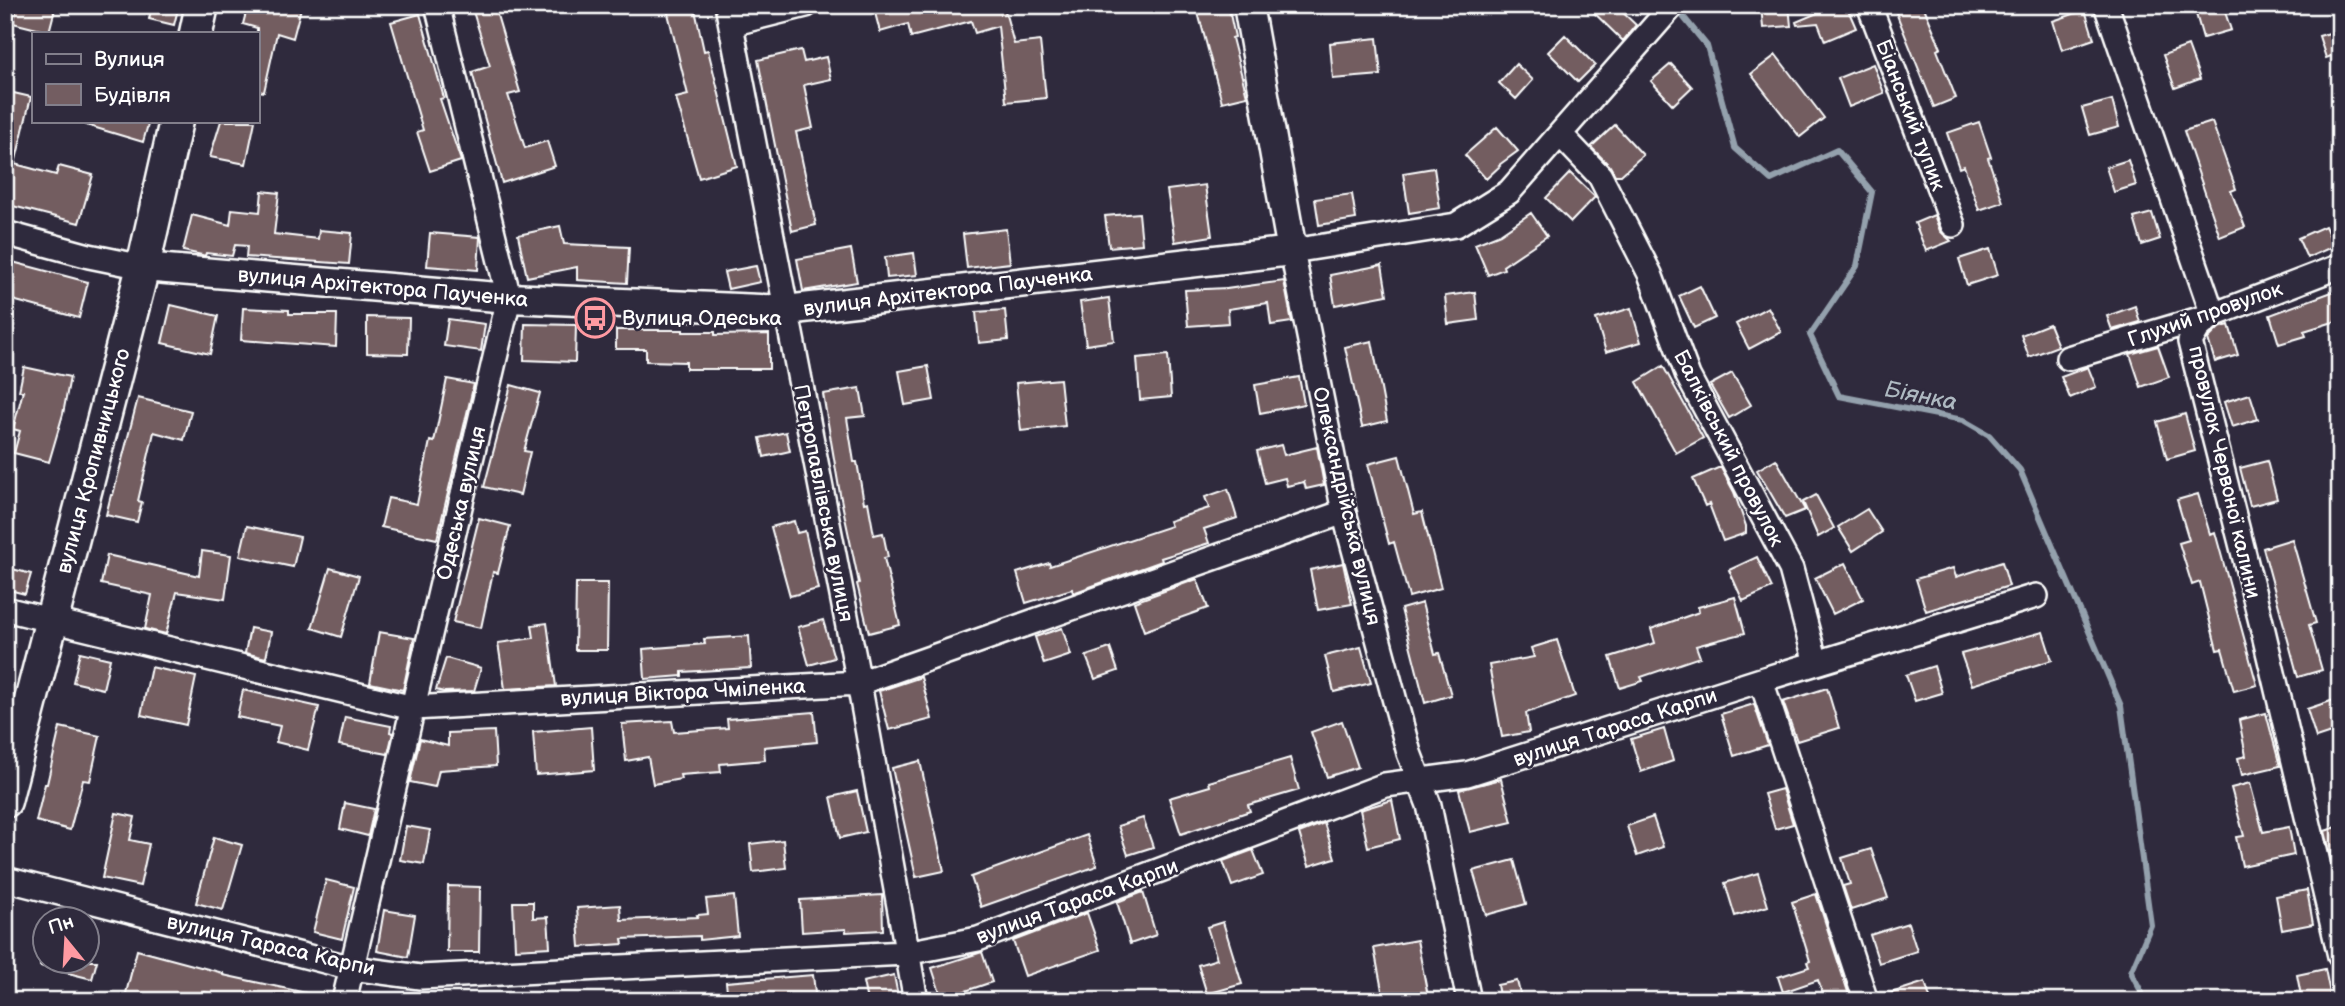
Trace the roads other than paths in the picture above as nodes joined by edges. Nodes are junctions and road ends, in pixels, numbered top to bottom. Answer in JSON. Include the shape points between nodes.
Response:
{"nodes":[{"id":1,"x":202,"y":5,"type":"edge"},
{"id":2,"x":438,"y":5,"type":"edge"},
{"id":3,"x":806,"y":5,"type":"edge"},
{"id":4,"x":1248,"y":5,"type":"edge"},
{"id":5,"x":1869,"y":5,"type":"edge"},
{"id":6,"x":2106,"y":5,"type":"edge"},
{"id":7,"x":1671,"y":8,"type":"edge"},
{"id":8,"x":729,"y":15,"type":"edge"},
{"id":9,"x":196,"y":32,"type":"edge"},
{"id":10,"x":176,"y":122,"type":"edge"},
{"id":11,"x":1560,"y":134,"type":"junction"},
{"id":12,"x":1954,"y":225,"type":"dead end"},
{"id":13,"x":5,"y":233,"type":"edge"},
{"id":14,"x":1292,"y":251,"type":"junction"},
{"id":15,"x":2340,"y":266,"type":"edge"},
{"id":16,"x":144,"y":267,"type":"junction"},
{"id":17,"x":509,"y":298,"type":"junction"},
{"id":18,"x":786,"y":310,"type":"junction"},
{"id":19,"x":2213,"y":315,"type":"junction"},
{"id":20,"x":2068,"y":358,"type":"dead end"},
{"id":21,"x":1344,"y":512,"type":"junction"},
{"id":22,"x":2036,"y":596,"type":"dead end"},
{"id":23,"x":5,"y":609,"type":"edge"},
{"id":24,"x":51,"y":621,"type":"junction"},
{"id":25,"x":1816,"y":663,"type":"junction"},
{"id":26,"x":1761,"y":680,"type":"junction"},
{"id":27,"x":859,"y":682,"type":"junction"},
{"id":28,"x":413,"y":708,"type":"junction"},
{"id":29,"x":1419,"y":780,"type":"junction"},
{"id":30,"x":5,"y":801,"type":"edge"},
{"id":31,"x":5,"y":879,"type":"edge"},
{"id":32,"x":906,"y":953,"type":"junction"},
{"id":33,"x":2340,"y":956,"type":"edge"},
{"id":34,"x":352,"y":968,"type":"junction"},
{"id":35,"x":344,"y":1001,"type":"edge"},
{"id":36,"x":916,"y":1001,"type":"edge"},
{"id":37,"x":1469,"y":1001,"type":"edge"},
{"id":38,"x":1866,"y":1001,"type":"edge"}],
"edges":[{"from":1,"to":9,"type":"main road"},
{"from":2,"to":17,"type":"street","name":"Одеська вулиця"},
{"from":3,"to":8,"type":"street"},
{"from":4,"to":14,"type":"street","name":"Олександрійська вулиця"},
{"from":5,"to":12,"type":"street","name":"Біанський тупик"},
{"from":6,"to":19,"type":"street","name":"провулок Червоної калини"},
{"from":7,"to":11,"type":"street","name":"вулиця Архітектора Паученка"},
{"from":8,"to":18,"type":"street","name":"Петропавлівська вулиця"},
{"from":10,"to":16,"type":"main road","name":"вулиця Кропивницького"},
{"from":11,"to":14,"type":"street","name":"вулиця Архітектора Паученка","via":[[1509,192],[1457,225]]},
{"from":11,"to":25,"type":"street","name":"Балківський провулок","via":[[1600,176],[1650,274],[1688,376],[1791,569]]},
{"from":13,"to":16,"type":"street","name":"вулиця Архітектора Паученка"},
{"from":14,"to":18,"type":"street","name":"вулиця Архітектора Паученка"},
{"from":14,"to":21,"type":"street","name":"Олександрійська вулиця"},
{"from":15,"to":19,"type":"street","name":"Глухий провулок"},
{"from":16,"to":17,"type":"street","name":"вулиця Архітектора Паученка"},
{"from":16,"to":24,"type":"main road","name":"вулиця Кропивницького"},
{"from":17,"to":18,"type":"street","name":"вулиця Архітектора Паученка"},
{"from":17,"to":28,"type":"street","name":"Одеська вулиця"},
{"from":18,"to":27,"type":"street","name":"Петропавлівська вулиця"},
{"from":19,"to":20,"type":"street","name":"Глухий провулок"},
{"from":19,"to":33,"type":"street","name":"провулок Червоної калини","via":[[2190,342]]},
{"from":21,"to":27,"type":"street","name":"вулиця Віктора Чміленка"},
{"from":21,"to":29,"type":"street","name":"Олександрійська вулиця"},
{"from":22,"to":25,"type":"street","name":"вулиця Тараса Карпи"},
{"from":23,"to":24,"type":"street","name":"вулиця Віктора Чміленка"},
{"from":24,"to":28,"type":"street","name":"вулиця Віктора Чміленка"},
{"from":24,"to":30,"type":"main road","name":"вулиця Кропивницького"},
{"from":25,"to":26,"type":"street","name":"вулиця Тараса Карпи"},
{"from":26,"to":29,"type":"street","name":"вулиця Тараса Карпи","via":[[1467,774]]},
{"from":26,"to":38,"type":"street"},
{"from":27,"to":28,"type":"street","name":"вулиця Віктора Чміленка"},
{"from":27,"to":32,"type":"street","name":"Петропавлівська вулиця"},
{"from":28,"to":34,"type":"street","name":"Одеська вулиця"},
{"from":29,"to":32,"type":"street","name":"вулиця Тараса Карпи","via":[[1385,785],[978,939]]},
{"from":29,"to":37,"type":"street","name":"Олександрійська вулиця","via":[[1429,805]]},
{"from":31,"to":34,"type":"street","name":"вулиця Тараса Карпи"},
{"from":32,"to":34,"type":"street","name":"вулиця Тараса Карпи","via":[[420,976]]},
{"from":32,"to":36,"type":"street","name":"Петропавлівська вулиця"},
{"from":34,"to":35,"type":"street","name":"Одеська вулиця"}]}
